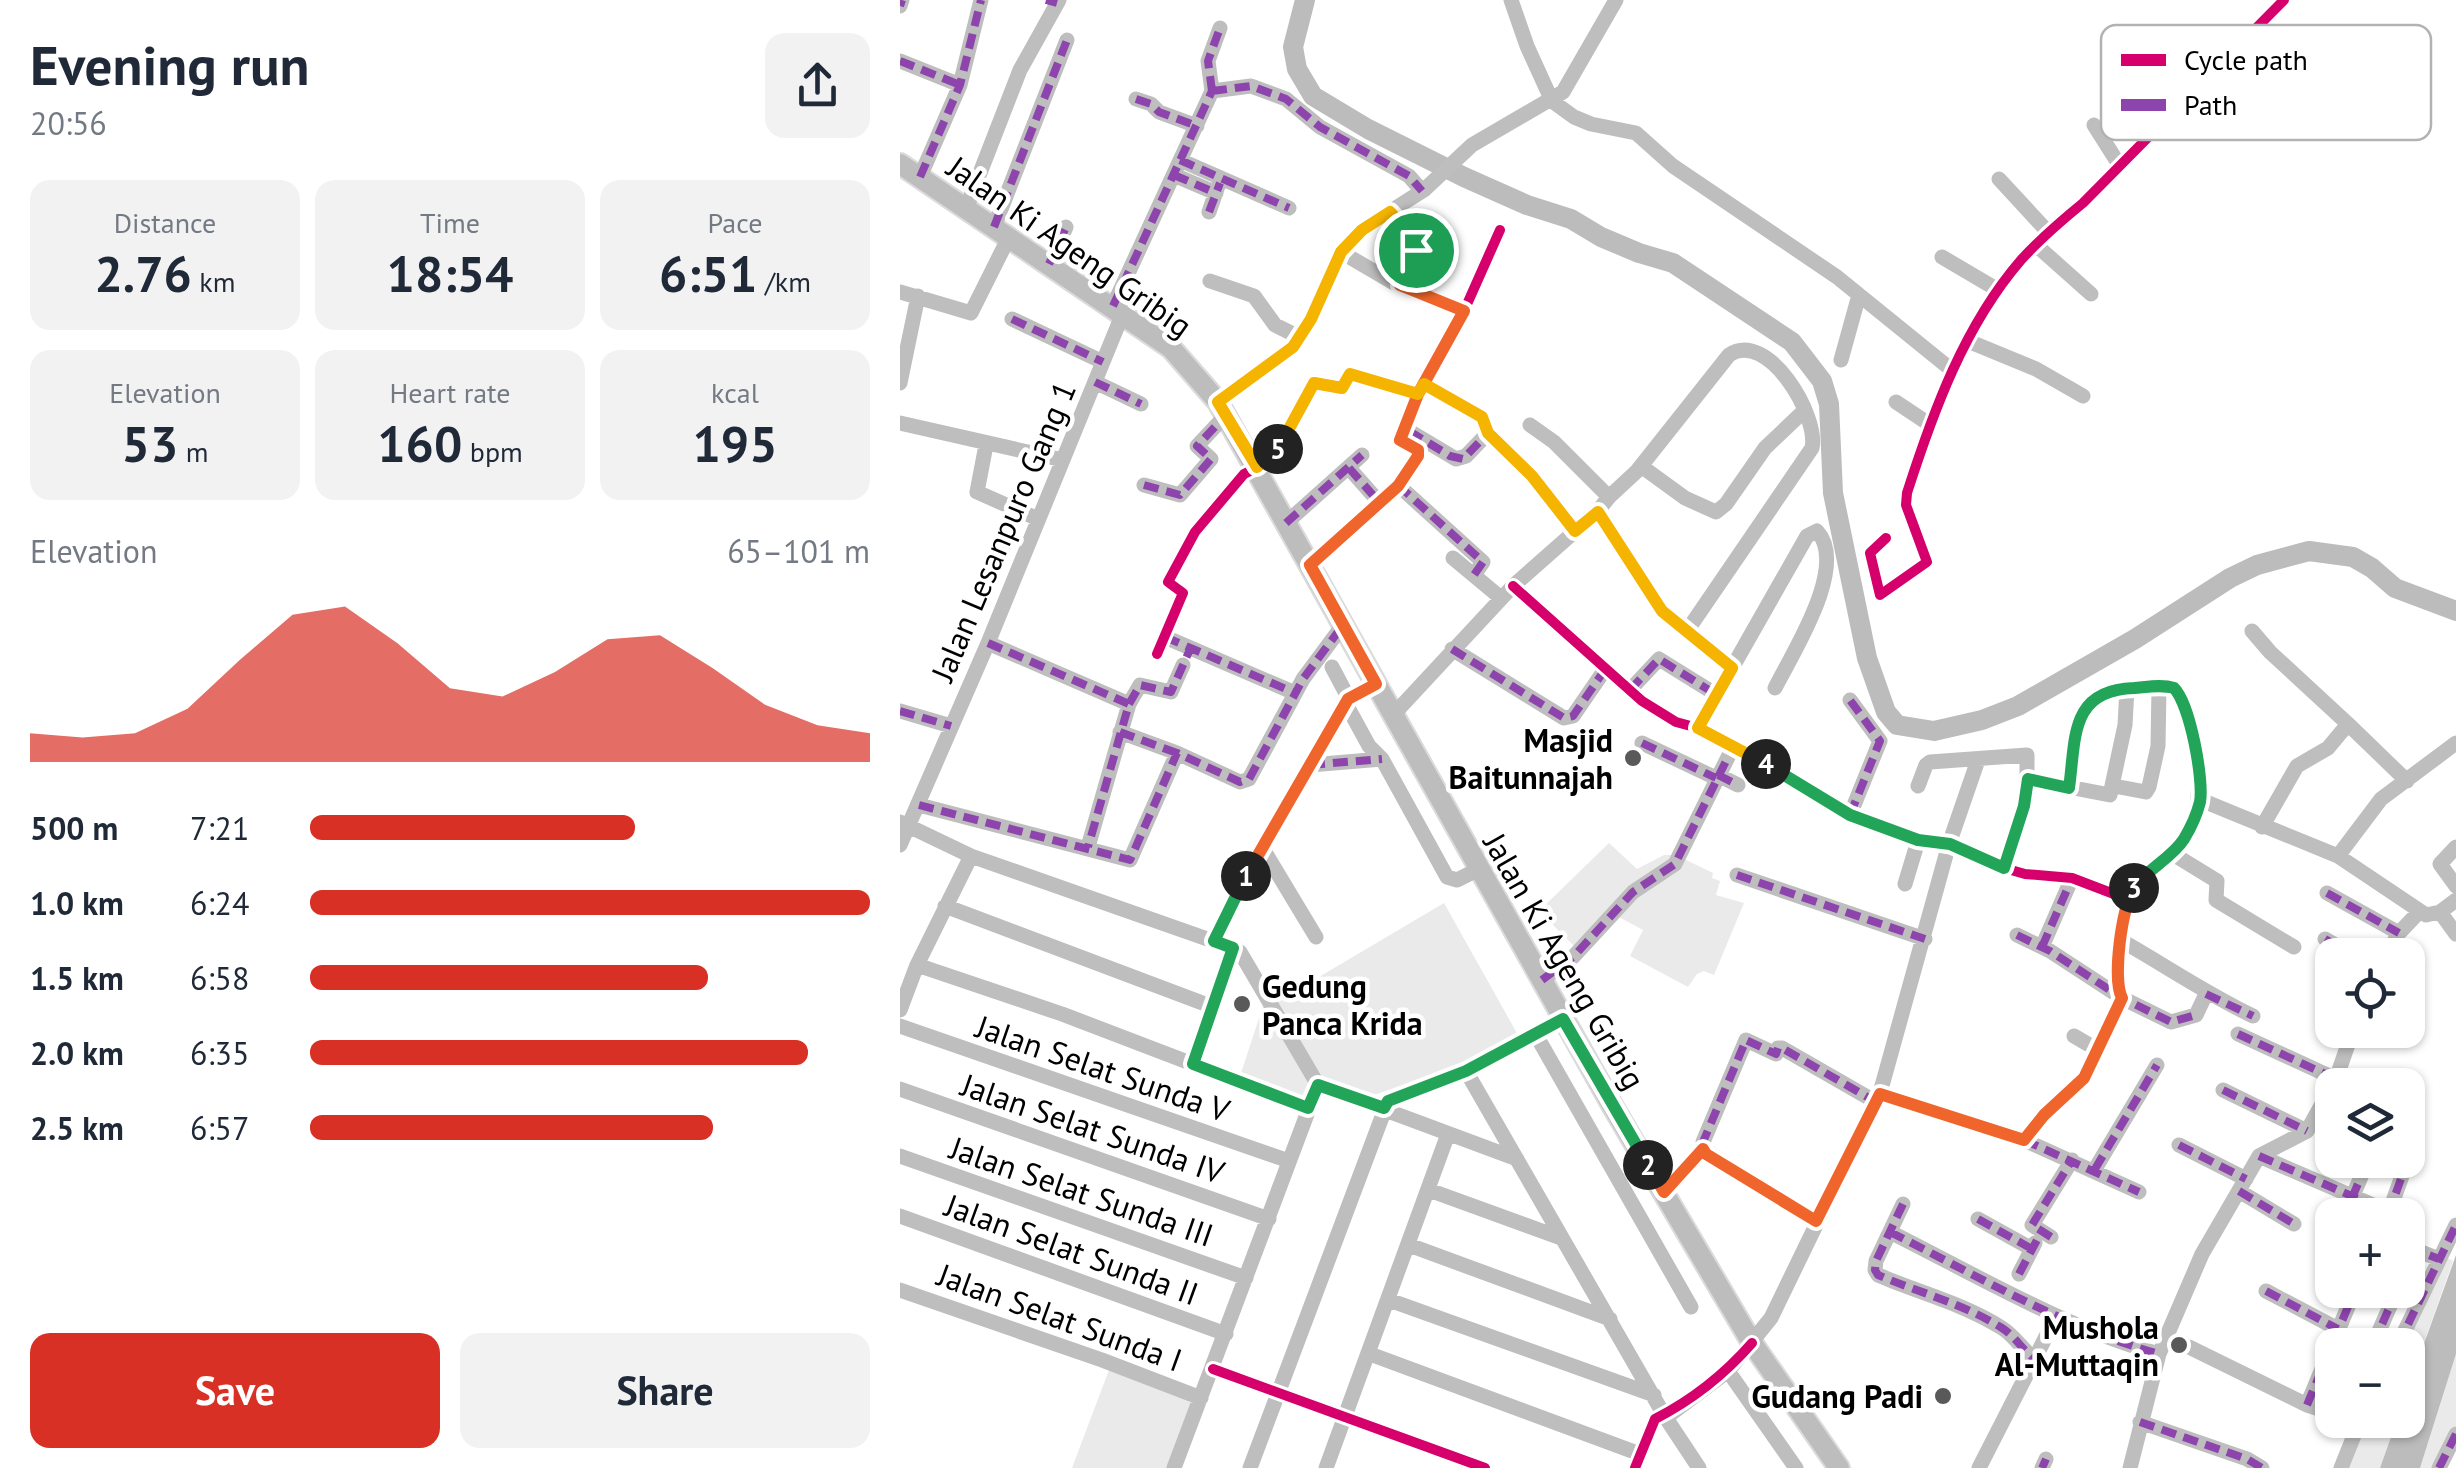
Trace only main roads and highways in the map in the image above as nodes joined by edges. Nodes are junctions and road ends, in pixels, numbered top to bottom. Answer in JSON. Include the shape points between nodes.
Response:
{"nodes":[{"id":1,"x":900,"y":164,"type":"edge"},
{"id":2,"x":1839,"y":1468,"type":"edge"}],
"edges":[{"from":1,"to":2,"type":"main road","name":"Jalan Ki Ageng Gribig","via":[[1171,348],[1222,409],[1752,1344]]}]}
